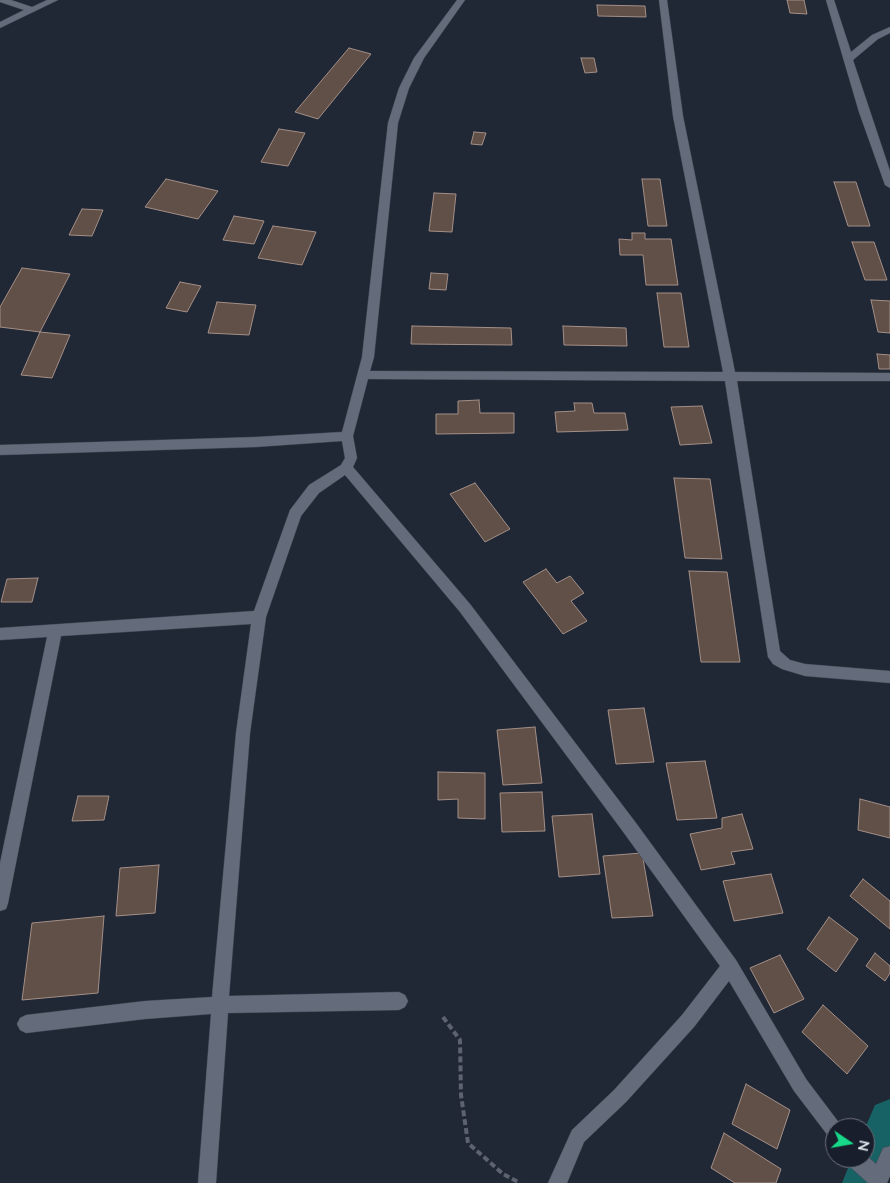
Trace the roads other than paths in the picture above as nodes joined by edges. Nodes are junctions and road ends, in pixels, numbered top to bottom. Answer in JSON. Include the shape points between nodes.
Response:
{"nodes":[{"id":1,"x":2,"y":0,"type":"edge"},
{"id":2,"x":54,"y":0,"type":"edge"},
{"id":3,"x":461,"y":0,"type":"edge"},
{"id":4,"x":663,"y":0,"type":"edge"},
{"id":5,"x":830,"y":0,"type":"edge"},
{"id":6,"x":32,"y":10,"type":"junction"},
{"id":7,"x":0,"y":25,"type":"edge"},
{"id":8,"x":890,"y":30,"type":"edge"},
{"id":9,"x":848,"y":59,"type":"junction"},
{"id":10,"x":890,"y":185,"type":"edge"},
{"id":11,"x":362,"y":375,"type":"junction"},
{"id":12,"x":730,"y":375,"type":"junction"},
{"id":13,"x":890,"y":377,"type":"edge"},
{"id":14,"x":347,"y":436,"type":"junction"},
{"id":15,"x":0,"y":450,"type":"edge"},
{"id":16,"x":346,"y":468,"type":"junction"},
{"id":17,"x":259,"y":617,"type":"junction"},
{"id":18,"x":55,"y":631,"type":"junction"},
{"id":19,"x":0,"y":634,"type":"edge"},
{"id":20,"x":890,"y":677,"type":"edge"},
{"id":21,"x":0,"y":904,"type":"edge"},
{"id":22,"x":730,"y":966,"type":"junction"},
{"id":23,"x":399,"y":1001,"type":"dead end"},
{"id":24,"x":220,"y":1005,"type":"junction"},
{"id":25,"x":26,"y":1024,"type":"dead end"},
{"id":26,"x":825,"y":1119,"type":"edge"},
{"id":27,"x":890,"y":1155,"type":"edge"},
{"id":28,"x":864,"y":1168,"type":"edge"},
{"id":29,"x":878,"y":1181,"type":"edge"},
{"id":30,"x":207,"y":1183,"type":"edge"},
{"id":31,"x":557,"y":1183,"type":"edge"}],
"edges":[{"from":1,"to":6,"type":"street"},
{"from":2,"to":6,"type":"street"},
{"from":3,"to":11,"type":"street","via":[[419,58],[404,88],[393,123],[368,357]]},
{"from":4,"to":12,"type":"street","via":[[678,116]]},
{"from":5,"to":9,"type":"street"},
{"from":6,"to":7,"type":"street"},
{"from":8,"to":9,"type":"street","via":[[875,37]]},
{"from":9,"to":10,"type":"street"},
{"from":11,"to":12,"type":"street"},
{"from":11,"to":14,"type":"street"},
{"from":12,"to":13,"type":"street"},
{"from":12,"to":20,"type":"street","via":[[773,653],[783,663],[805,670]]},
{"from":14,"to":15,"type":"street"},
{"from":14,"to":16,"type":"street","via":[[351,458]]},
{"from":16,"to":17,"type":"street","via":[[314,489],[295,514]]},
{"from":16,"to":22,"type":"street","via":[[465,608]]},
{"from":17,"to":18,"type":"street"},
{"from":17,"to":24,"type":"street","via":[[243,733]]},
{"from":18,"to":19,"type":"street"},
{"from":18,"to":21,"type":"street"},
{"from":22,"to":26,"type":"street","via":[[800,1085]]},
{"from":22,"to":31,"type":"street","via":[[688,1021],[620,1096],[578,1136]]},
{"from":23,"to":24,"type":"street"},
{"from":24,"to":25,"type":"street"},
{"from":24,"to":30,"type":"street"},
{"from":27,"to":29,"type":"street"},
{"from":28,"to":29,"type":"street"}]}
